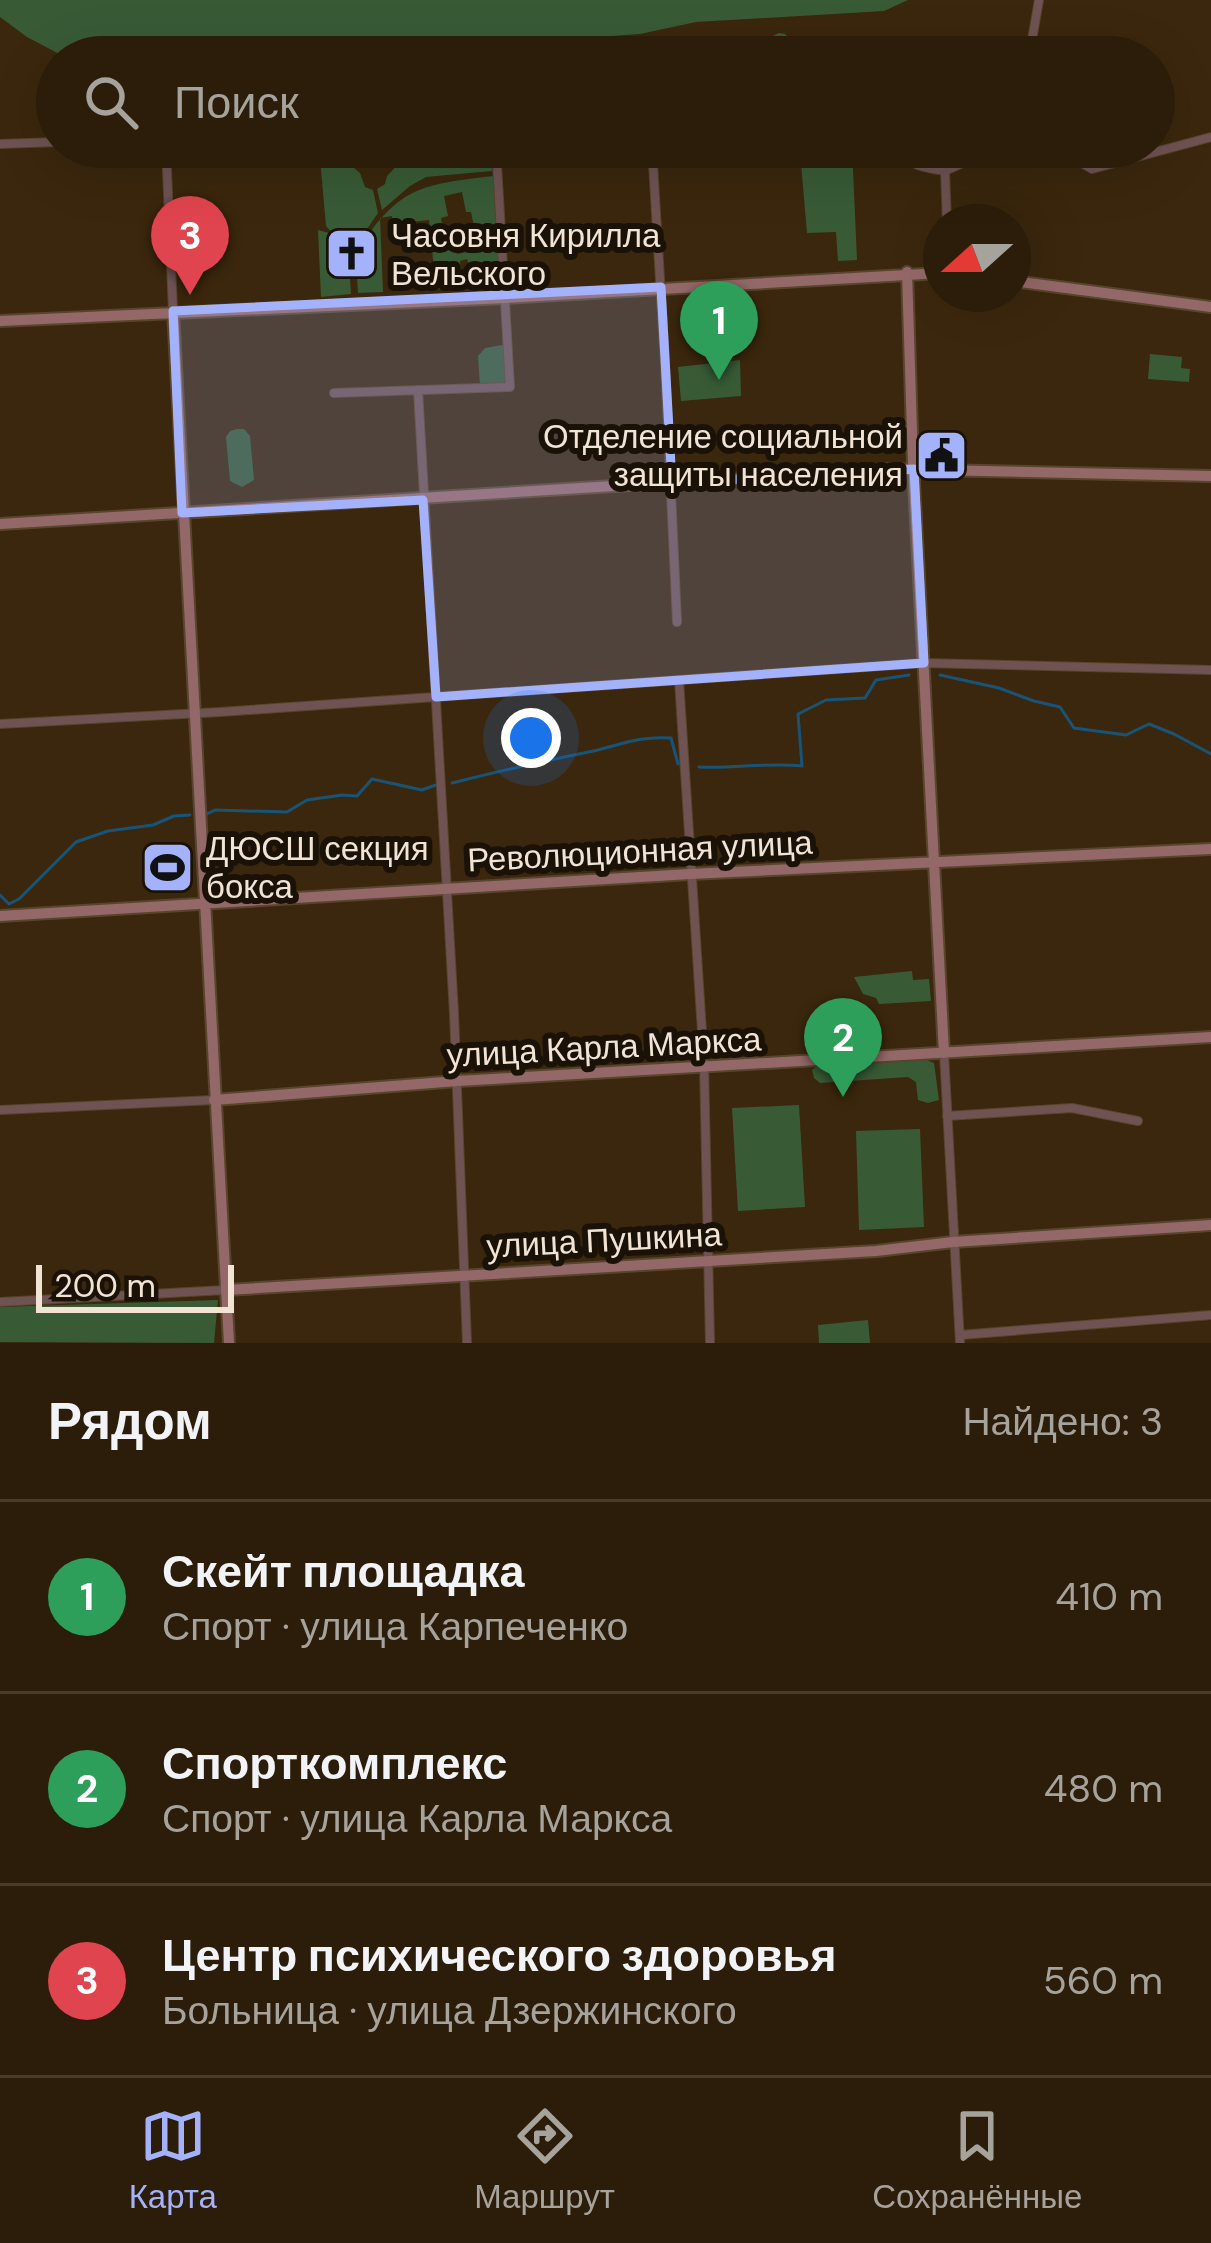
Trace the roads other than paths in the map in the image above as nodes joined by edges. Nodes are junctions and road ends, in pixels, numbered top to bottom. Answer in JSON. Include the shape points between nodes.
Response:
{"nodes":[{"id":1,"x":1039,"y":0,"type":"edge"},
{"id":2,"x":1033,"y":36,"type":"edge"},
{"id":3,"x":1211,"y":137,"type":"edge"},
{"id":4,"x":36,"y":143,"type":"edge"},
{"id":5,"x":0,"y":144,"type":"edge"},
{"id":6,"x":1175,"y":147,"type":"edge"},
{"id":7,"x":167,"y":168,"type":"edge"},
{"id":8,"x":497,"y":168,"type":"edge"},
{"id":9,"x":653,"y":168,"type":"edge"},
{"id":10,"x":930,"y":168,"type":"edge"},
{"id":11,"x":951,"y":168,"type":"edge"},
{"id":12,"x":945,"y":171,"type":"junction"},
{"id":13,"x":946,"y":204,"type":"edge"},
{"id":14,"x":908,"y":272,"type":"junction"},
{"id":15,"x":923,"y":272,"type":"edge"},
{"id":16,"x":1031,"y":283,"type":"edge"},
{"id":17,"x":661,"y":287,"type":"junction"},
{"id":18,"x":505,"y":298,"type":"junction"},
{"id":19,"x":1211,"y":307,"type":"edge"},
{"id":20,"x":173,"y":311,"type":"junction"},
{"id":21,"x":0,"y":321,"type":"edge"},
{"id":22,"x":418,"y":390,"type":"junction"},
{"id":23,"x":334,"y":393,"type":"dead end"},
{"id":24,"x":914,"y":469,"type":"junction"},
{"id":25,"x":1211,"y":476,"type":"edge"},
{"id":26,"x":672,"y":483,"type":"junction"},
{"id":27,"x":423,"y":500,"type":"junction"},
{"id":28,"x":182,"y":513,"type":"junction"},
{"id":29,"x":0,"y":524,"type":"edge"},
{"id":30,"x":677,"y":622,"type":"dead end"},
{"id":31,"x":924,"y":664,"type":"junction"},
{"id":32,"x":1211,"y":670,"type":"edge"},
{"id":33,"x":680,"y":680,"type":"junction"},
{"id":34,"x":436,"y":697,"type":"junction"},
{"id":35,"x":194,"y":714,"type":"junction"},
{"id":36,"x":0,"y":724,"type":"edge"},
{"id":37,"x":1211,"y":849,"type":"edge"},
{"id":38,"x":933,"y":863,"type":"junction"},
{"id":39,"x":690,"y":874,"type":"junction"},
{"id":40,"x":446,"y":888,"type":"junction"},
{"id":41,"x":203,"y":903,"type":"junction"},
{"id":42,"x":0,"y":916,"type":"edge"},
{"id":43,"x":1211,"y":1037,"type":"edge"},
{"id":44,"x":944,"y":1053,"type":"junction"},
{"id":45,"x":705,"y":1069,"type":"junction"},
{"id":46,"x":457,"y":1082,"type":"junction"},
{"id":47,"x":214,"y":1100,"type":"junction"},
{"id":48,"x":0,"y":1110,"type":"edge"},
{"id":49,"x":947,"y":1116,"type":"junction"},
{"id":50,"x":1138,"y":1121,"type":"dead end"},
{"id":51,"x":1211,"y":1225,"type":"edge"},
{"id":52,"x":953,"y":1242,"type":"junction"},
{"id":53,"x":708,"y":1261,"type":"junction"},
{"id":54,"x":464,"y":1275,"type":"junction"},
{"id":55,"x":226,"y":1290,"type":"junction"},
{"id":56,"x":0,"y":1303,"type":"edge"},
{"id":57,"x":1211,"y":1315,"type":"edge"},
{"id":58,"x":960,"y":1339,"type":"edge"},
{"id":59,"x":229,"y":1343,"type":"edge"},
{"id":60,"x":467,"y":1343,"type":"edge"},
{"id":61,"x":710,"y":1343,"type":"edge"}],
"edges":[{"from":1,"to":2,"type":"street"},
{"from":3,"to":6,"type":"street"},
{"from":4,"to":5,"type":"street"},
{"from":7,"to":20,"type":"street"},
{"from":8,"to":18,"type":"street"},
{"from":9,"to":17,"type":"street"},
{"from":10,"to":12,"type":"street"},
{"from":11,"to":12,"type":"street"},
{"from":12,"to":13,"type":"street"},
{"from":14,"to":15,"type":"main road"},
{"from":14,"to":17,"type":"main road"},
{"from":14,"to":24,"type":"main road"},
{"from":16,"to":19,"type":"main road"},
{"from":17,"to":18,"type":"main road"},
{"from":17,"to":26,"type":"street"},
{"from":18,"to":20,"type":"main road"},
{"from":18,"to":22,"type":"street","via":[[510,387]]},
{"from":20,"to":21,"type":"main road"},
{"from":20,"to":28,"type":"main road"},
{"from":22,"to":23,"type":"street"},
{"from":22,"to":27,"type":"street"},
{"from":24,"to":25,"type":"main road"},
{"from":24,"to":26,"type":"main road"},
{"from":24,"to":31,"type":"main road"},
{"from":26,"to":27,"type":"main road"},
{"from":26,"to":30,"type":"street"},
{"from":27,"to":28,"type":"main road"},
{"from":27,"to":34,"type":"street"},
{"from":28,"to":29,"type":"main road"},
{"from":28,"to":35,"type":"main road"},
{"from":31,"to":32,"type":"street"},
{"from":31,"to":33,"type":"street"},
{"from":31,"to":38,"type":"main road"},
{"from":33,"to":34,"type":"street"},
{"from":33,"to":39,"type":"street"},
{"from":34,"to":35,"type":"street"},
{"from":34,"to":40,"type":"street"},
{"from":35,"to":36,"type":"street"},
{"from":35,"to":41,"type":"main road"},
{"from":37,"to":38,"type":"main road","name":"Революционная улица"},
{"from":38,"to":39,"type":"main road","name":"Революционная улица"},
{"from":38,"to":44,"type":"main road"},
{"from":39,"to":40,"type":"main road","name":"Революционная улица"},
{"from":39,"to":45,"type":"street"},
{"from":40,"to":41,"type":"main road","name":"Революционная улица"},
{"from":40,"to":46,"type":"street"},
{"from":41,"to":42,"type":"main road","name":"Революционная улица"},
{"from":41,"to":47,"type":"main road"},
{"from":43,"to":44,"type":"main road","name":"улица Карла Маркса"},
{"from":44,"to":45,"type":"main road","name":"улица Карла Маркса"},
{"from":44,"to":49,"type":"street"},
{"from":45,"to":46,"type":"main road","name":"улица Карла Маркса"},
{"from":45,"to":53,"type":"street"},
{"from":46,"to":47,"type":"main road","name":"улица Карла Маркса"},
{"from":46,"to":54,"type":"street"},
{"from":47,"to":48,"type":"street","name":"улица Карла Маркса"},
{"from":47,"to":55,"type":"main road"},
{"from":49,"to":50,"type":"street","via":[[1072,1108]]},
{"from":49,"to":52,"type":"street"},
{"from":51,"to":52,"type":"main road","name":"улица Пушкина"},
{"from":52,"to":53,"type":"main road","name":"улица Пушкина"},
{"from":52,"to":58,"type":"street"},
{"from":53,"to":54,"type":"main road","name":"улица Пушкина"},
{"from":53,"to":61,"type":"street"},
{"from":54,"to":55,"type":"main road","name":"улица Пушкина"},
{"from":54,"to":60,"type":"street"},
{"from":55,"to":56,"type":"street","name":"улица Пушкина"},
{"from":55,"to":59,"type":"main road"},
{"from":57,"to":58,"type":"street"}]}
